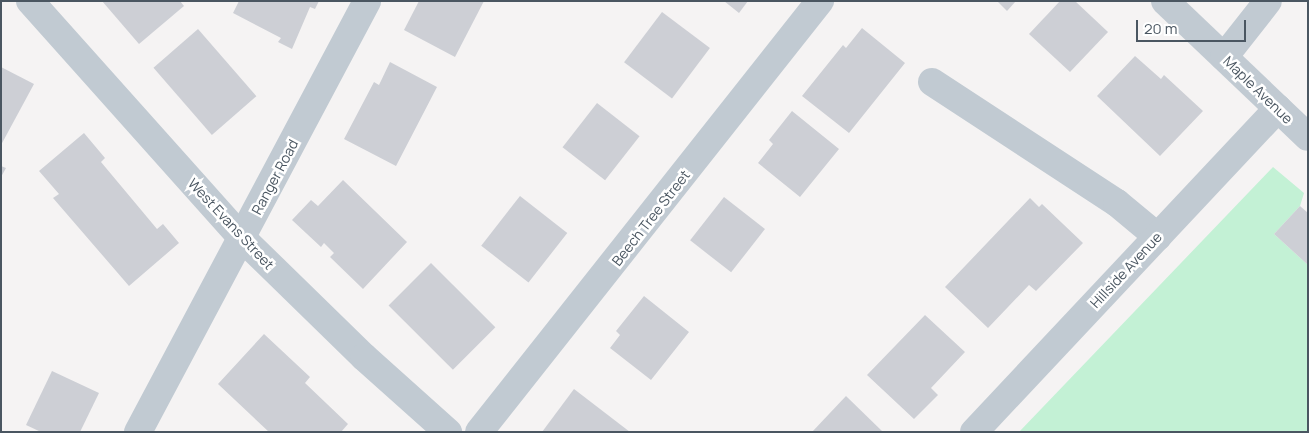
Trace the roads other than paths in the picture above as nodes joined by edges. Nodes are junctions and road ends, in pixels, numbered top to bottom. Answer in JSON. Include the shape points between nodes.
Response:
{"nodes":[{"id":1,"x":30,"y":1,"type":"edge"},
{"id":2,"x":367,"y":1,"type":"edge"},
{"id":3,"x":820,"y":1,"type":"edge"},
{"id":4,"x":1165,"y":1,"type":"edge"},
{"id":5,"x":1268,"y":1,"type":"edge"},
{"id":6,"x":1224,"y":57,"type":"junction"},
{"id":7,"x":932,"y":82,"type":"dead end"},
{"id":8,"x":1278,"y":108,"type":"junction"},
{"id":9,"x":1308,"y":137,"type":"edge"},
{"id":10,"x":1158,"y":237,"type":"junction"},
{"id":11,"x":243,"y":239,"type":"junction"},
{"id":12,"x":138,"y":432,"type":"edge"},
{"id":13,"x":448,"y":432,"type":"edge"},
{"id":14,"x":479,"y":432,"type":"edge"},
{"id":15,"x":974,"y":432,"type":"edge"}],
"edges":[{"from":1,"to":11,"type":"street","name":"West Evans Street"},
{"from":2,"to":11,"type":"street","name":"Ranger Road"},
{"from":3,"to":14,"type":"street","name":"Beech Tree Street"},
{"from":4,"to":6,"type":"street","name":"Maple Avenue"},
{"from":5,"to":6,"type":"street"},
{"from":6,"to":8,"type":"street","name":"Maple Avenue"},
{"from":7,"to":10,"type":"street","via":[[1117,203]]},
{"from":8,"to":9,"type":"street","name":"Maple Avenue"},
{"from":8,"to":10,"type":"street","name":"Hillside Avenue"},
{"from":10,"to":15,"type":"street","name":"Hillside Avenue"},
{"from":11,"to":12,"type":"street","name":"Ranger Road"},
{"from":11,"to":13,"type":"street","name":"West Evans Street","via":[[364,357]]}]}
